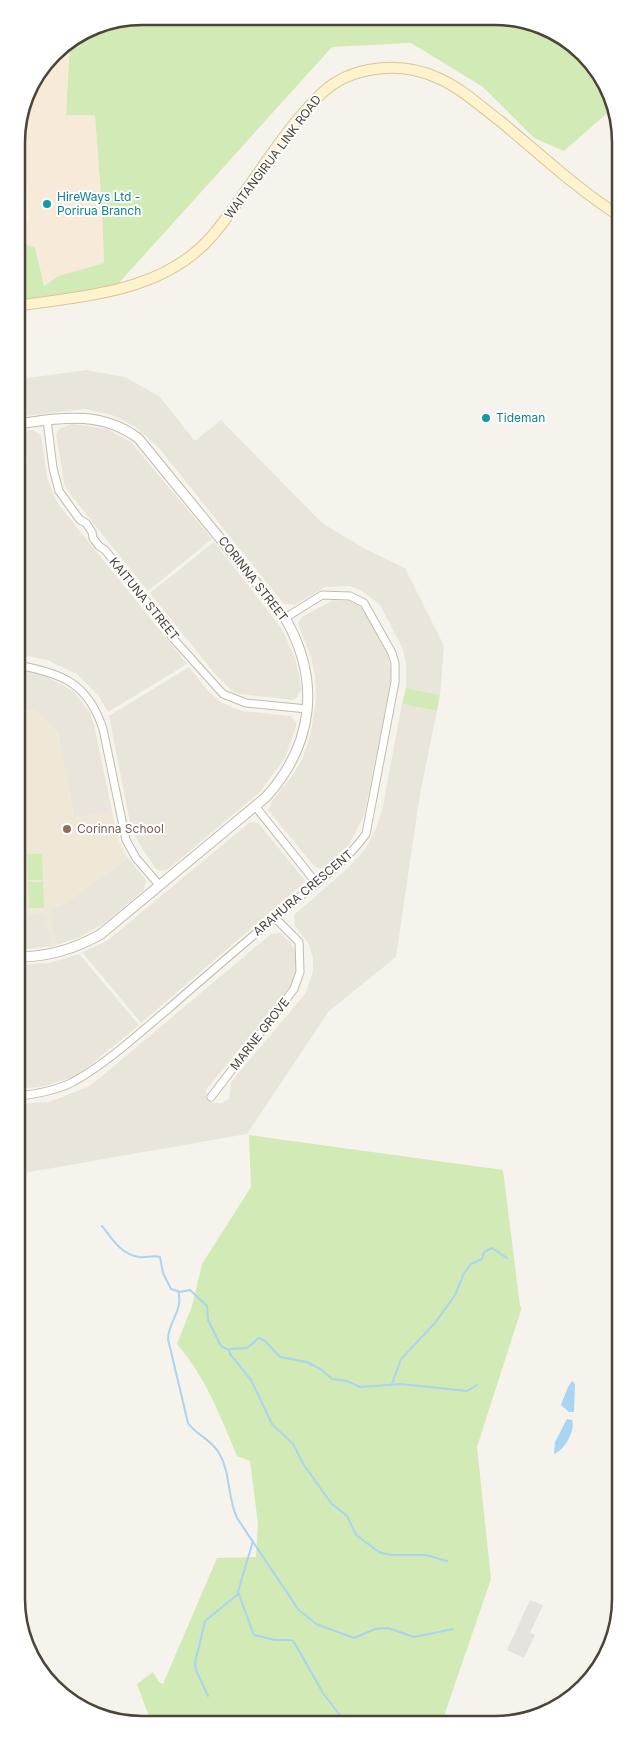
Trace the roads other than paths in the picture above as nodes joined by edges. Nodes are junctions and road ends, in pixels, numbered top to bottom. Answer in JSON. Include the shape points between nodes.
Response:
{"nodes":[{"id":1,"x":612,"y":211,"type":"edge"},
{"id":2,"x":25,"y":305,"type":"edge"},
{"id":3,"x":47,"y":420,"type":"junction"},
{"id":4,"x":25,"y":423,"type":"edge"},
{"id":5,"x":285,"y":618,"type":"junction"},
{"id":6,"x":25,"y":666,"type":"edge"},
{"id":7,"x":308,"y":709,"type":"junction"},
{"id":8,"x":255,"y":806,"type":"junction"},
{"id":9,"x":317,"y":884,"type":"junction"},
{"id":10,"x":160,"y":886,"type":"junction"},
{"id":11,"x":274,"y":917,"type":"junction"},
{"id":12,"x":25,"y":956,"type":"edge"},
{"id":13,"x":25,"y":1095,"type":"edge"},
{"id":14,"x":211,"y":1097,"type":"dead end"}],
"edges":[{"from":1,"to":2,"type":"main road","name":"WAITANGIRUA LINK ROAD","via":[[452,85],[415,70],[388,67],[353,74],[322,93],[212,235],[176,267],[130,287]]},
{"from":3,"to":4,"type":"street","name":"CORINNA STREET"},
{"from":3,"to":5,"type":"street","name":"CORINNA STREET","via":[[99,419],[138,438]]},
{"from":3,"to":7,"type":"street","name":"KAITUNA STREET","via":[[56,482],[64,499],[214,686],[234,700]]},
{"from":5,"to":7,"type":"street","name":"CORINNA STREET","via":[[299,645],[305,667]]},
{"from":5,"to":9,"type":"street","name":"ARAHURA CRESCENT","via":[[322,595],[350,596],[364,603],[373,616],[395,663],[396,682],[366,834],[352,852]]},
{"from":6,"to":10,"type":"street","via":[[47,670],[80,687],[100,719],[126,840],[136,858]]},
{"from":7,"to":8,"type":"street","name":"CORINNA STREET","via":[[293,759],[276,786]]},
{"from":8,"to":9,"type":"street"},
{"from":8,"to":10,"type":"street","name":"CORINNA STREET"},
{"from":9,"to":11,"type":"street","name":"ARAHURA CRESCENT"},
{"from":10,"to":12,"type":"street","name":"CORINNA STREET","via":[[89,940],[55,953]]},
{"from":11,"to":13,"type":"street","name":"ARAHURA CRESCENT","via":[[97,1066],[50,1091]]},
{"from":11,"to":14,"type":"street","name":"MARNE GROVE","via":[[299,942],[300,972],[283,1006]]}]}
